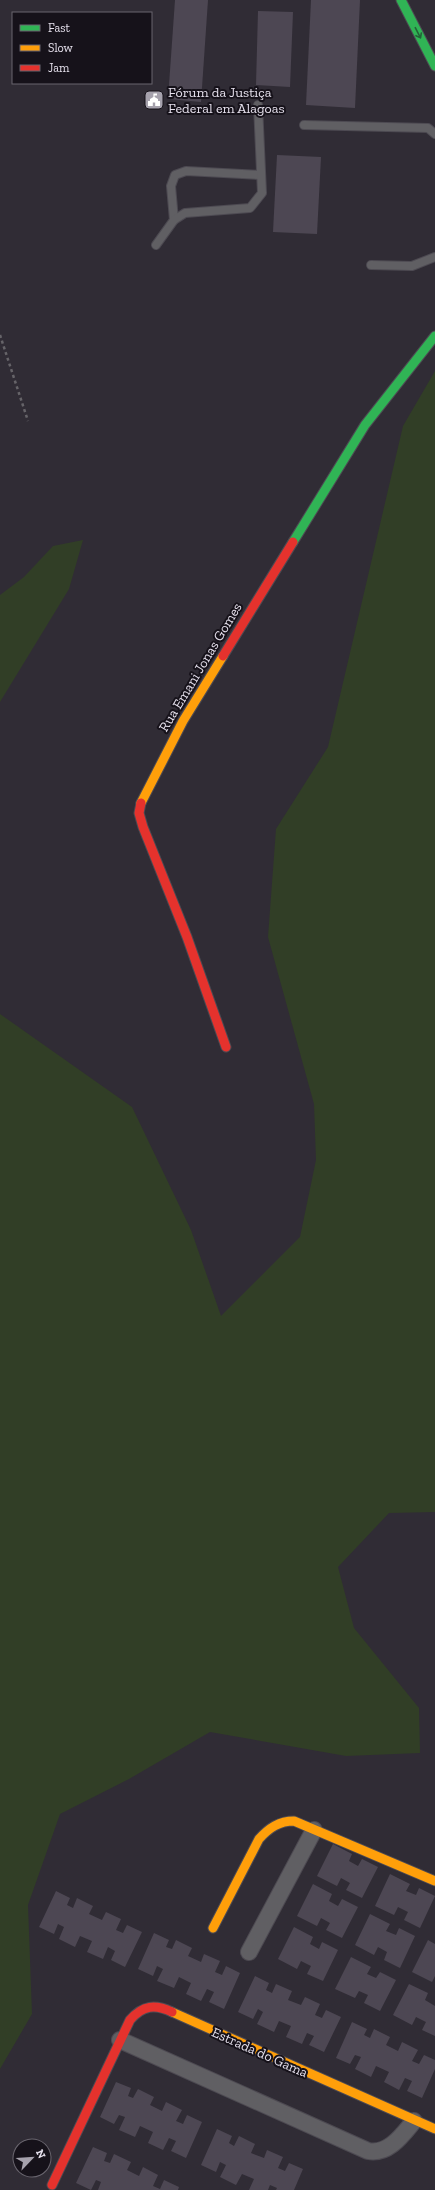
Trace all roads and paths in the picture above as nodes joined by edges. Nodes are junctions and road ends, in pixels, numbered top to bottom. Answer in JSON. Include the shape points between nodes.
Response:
{"nodes":[{"id":1,"x":401,"y":0,"type":"edge"},
{"id":2,"x":435,"y":66,"type":"edge"},
{"id":3,"x":258,"y":105,"type":"dead end"},
{"id":4,"x":304,"y":125,"type":"dead end"},
{"id":5,"x":435,"y":134,"type":"edge"},
{"id":6,"x":261,"y":175,"type":"junction"},
{"id":7,"x":174,"y":220,"type":"junction"},
{"id":8,"x":156,"y":245,"type":"dead end"},
{"id":9,"x":435,"y":257,"type":"edge"},
{"id":10,"x":371,"y":265,"type":"dead end"},
{"id":11,"x":0,"y":335,"type":"edge"},
{"id":12,"x":435,"y":336,"type":"edge"},
{"id":13,"x":28,"y":421,"type":"dead end"},
{"id":14,"x":226,"y":1047,"type":"dead end"},
{"id":15,"x":314,"y":1830,"type":"junction"},
{"id":16,"x":435,"y":1881,"type":"edge"},
{"id":17,"x":213,"y":1928,"type":"dead end"},
{"id":18,"x":249,"y":1952,"type":"dead end"},
{"id":19,"x":120,"y":2040,"type":"junction"},
{"id":20,"x":414,"y":2121,"type":"junction"},
{"id":21,"x":435,"y":2129,"type":"edge"},
{"id":22,"x":52,"y":2185,"type":"dead end"}],
"edges":[{"from":1,"to":2,"type":"street","one_way":true},
{"from":3,"to":6,"type":"lane"},
{"from":4,"to":5,"type":"lane","via":[[428,128]]},
{"from":6,"to":7,"type":"lane","via":[[262,192],[250,208],[185,213]]},
{"from":6,"to":7,"type":"lane","via":[[186,171],[175,175],[171,186]]},
{"from":7,"to":8,"type":"lane"},
{"from":9,"to":10,"type":"lane","via":[[412,266]]},
{"from":11,"to":13,"type":"path"},
{"from":12,"to":14,"type":"street","name":"Rua Emani Jonas Gomes","via":[[365,425],[183,721],[141,800],[139,813],[143,827],[187,937]]},
{"from":15,"to":16,"type":"street"},
{"from":15,"to":17,"type":"street","via":[[285,1820],[268,1828],[259,1839]]},
{"from":15,"to":18,"type":"street"},
{"from":19,"to":20,"type":"street","via":[[368,2151],[380,2151],[390,2146]]},
{"from":19,"to":20,"type":"street","name":"Estrada do Gama","via":[[135,2014],[149,2005],[159,2006]]},
{"from":19,"to":22,"type":"street","name":"Estrada do Gama"},
{"from":20,"to":21,"type":"street","name":"Estrada do Gama"}]}
